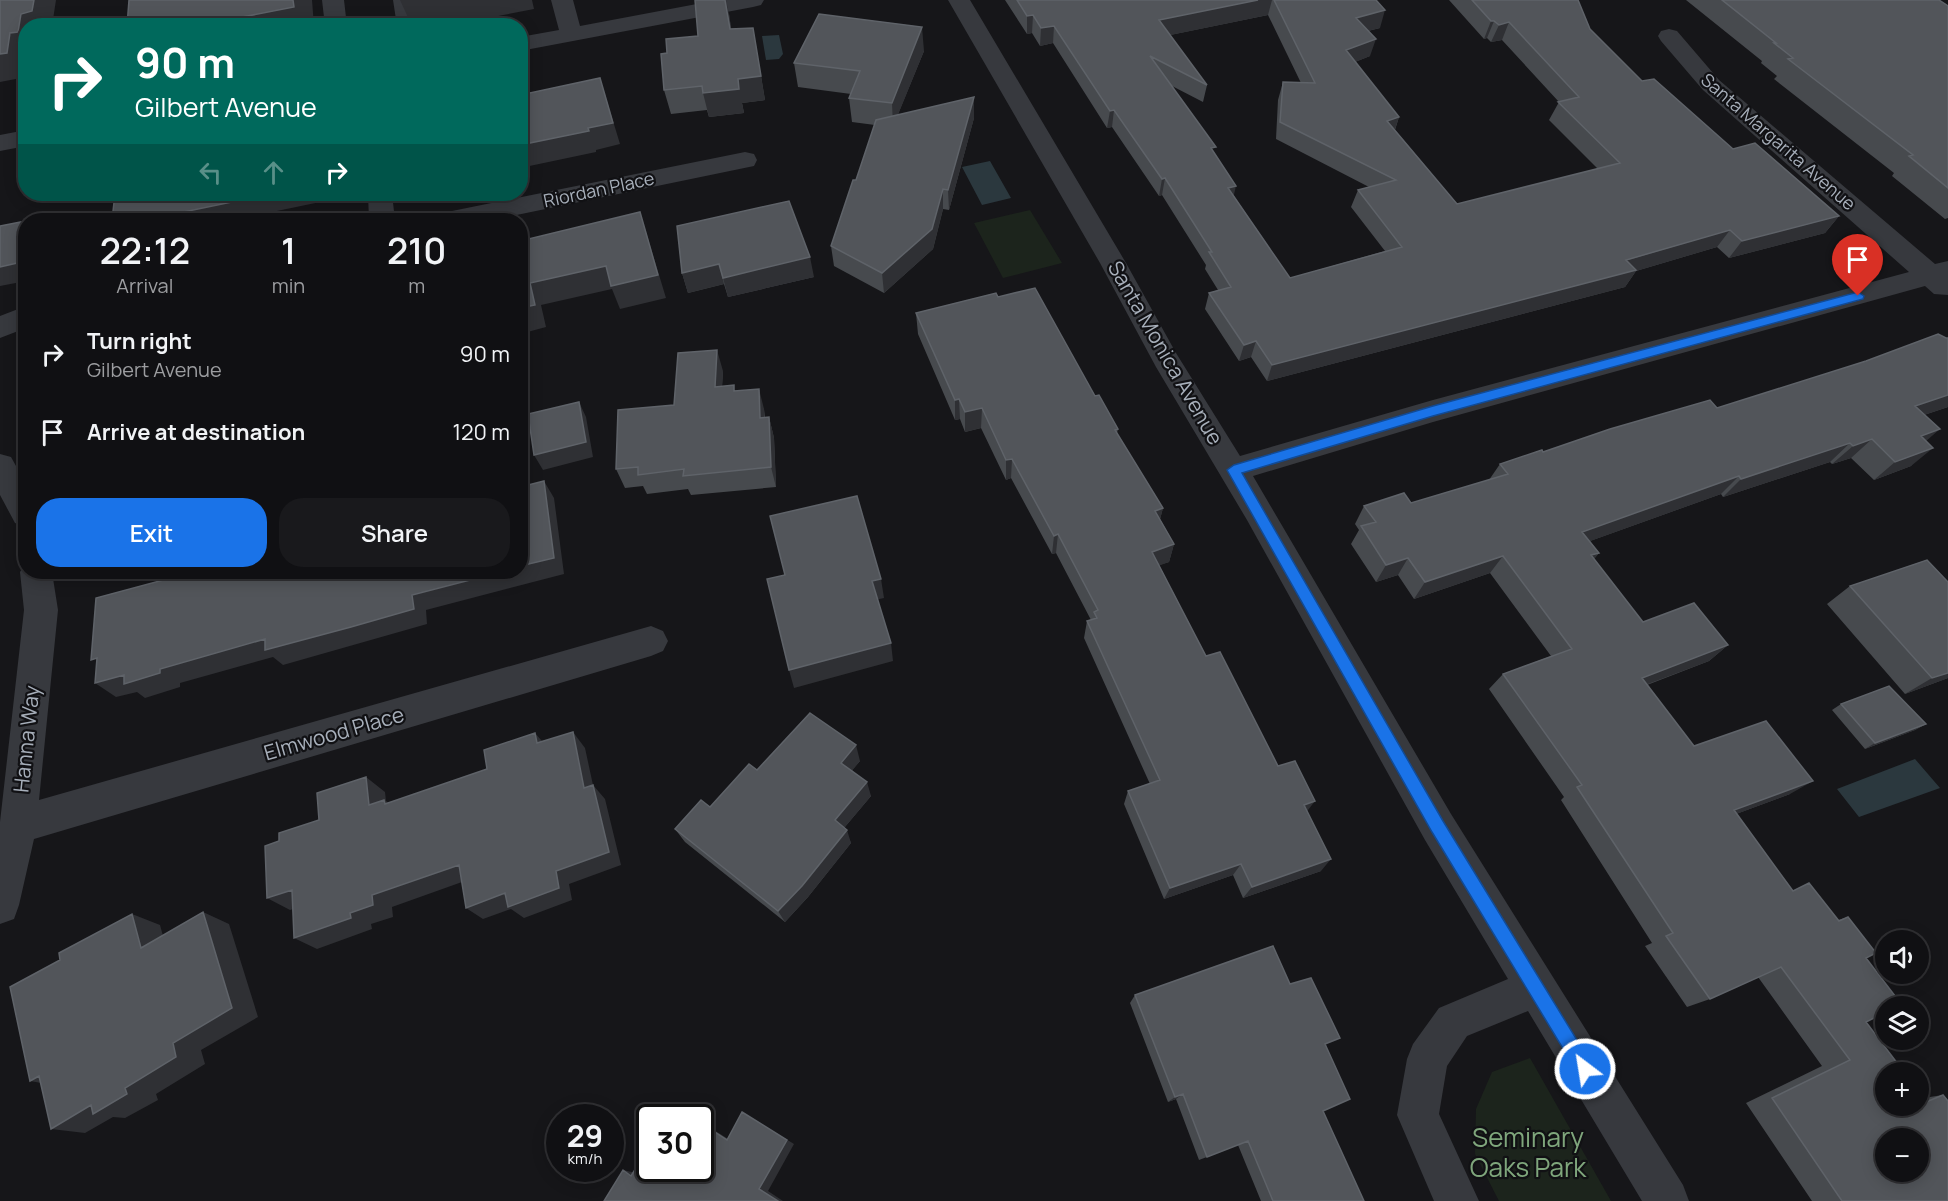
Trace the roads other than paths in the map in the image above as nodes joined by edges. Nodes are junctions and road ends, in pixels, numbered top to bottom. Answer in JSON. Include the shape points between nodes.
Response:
{"nodes":[{"id":1,"x":333,"y":0,"type":"edge"},
{"id":2,"x":404,"y":0,"type":"edge"},
{"id":3,"x":562,"y":0,"type":"edge"},
{"id":4,"x":753,"y":0,"type":"edge"},
{"id":5,"x":959,"y":0,"type":"edge"},
{"id":6,"x":335,"y":18,"type":"edge"},
{"id":7,"x":407,"y":18,"type":"edge"},
{"id":8,"x":572,"y":34,"type":"junction"},
{"id":9,"x":1670,"y":36,"type":"dead end"},
{"id":10,"x":528,"y":42,"type":"edge"},
{"id":11,"x":18,"y":140,"type":"edge"},
{"id":12,"x":0,"y":143,"type":"edge"},
{"id":13,"x":745,"y":160,"type":"dead end"},
{"id":14,"x":486,"y":213,"type":"edge"},
{"id":15,"x":1942,"y":278,"type":"edge"},
{"id":16,"x":18,"y":320,"type":"edge"},
{"id":17,"x":0,"y":328,"type":"edge"},
{"id":18,"x":0,"y":466,"type":"edge"},
{"id":19,"x":1234,"y":470,"type":"junction"},
{"id":20,"x":18,"y":499,"type":"edge"},
{"id":21,"x":37,"y":579,"type":"edge"},
{"id":22,"x":651,"y":641,"type":"dead end"},
{"id":23,"x":18,"y":827,"type":"junction"},
{"id":24,"x":0,"y":905,"type":"edge"},
{"id":25,"x":1535,"y":988,"type":"junction"},
{"id":26,"x":1457,"y":1201,"type":"edge"},
{"id":27,"x":1667,"y":1201,"type":"edge"}],
"edges":[{"from":1,"to":6,"type":"street"},
{"from":2,"to":7,"type":"street"},
{"from":3,"to":8,"type":"street"},
{"from":4,"to":8,"type":"street"},
{"from":5,"to":19,"type":"street","name":"Santa Monica Avenue","via":[[1166,360]]},
{"from":8,"to":10,"type":"street"},
{"from":9,"to":15,"type":"street","name":"Santa Margarita Avenue","via":[[1711,85]]},
{"from":11,"to":12,"type":"street"},
{"from":13,"to":14,"type":"street","name":"Riordan Place"},
{"from":15,"to":19,"type":"street","via":[[1433,411]]},
{"from":16,"to":17,"type":"street"},
{"from":18,"to":20,"type":"street"},
{"from":19,"to":25,"type":"street","name":"Santa Monica Avenue"},
{"from":21,"to":23,"type":"street","name":"Hanna Way","via":[[41,610]]},
{"from":22,"to":23,"type":"street","name":"Elmwood Place"},
{"from":23,"to":24,"type":"street","name":"Hanna Way"},
{"from":25,"to":26,"type":"street","via":[[1453,1022],[1428,1059],[1418,1115]]},
{"from":25,"to":27,"type":"street","name":"Santa Monica Avenue"}]}
